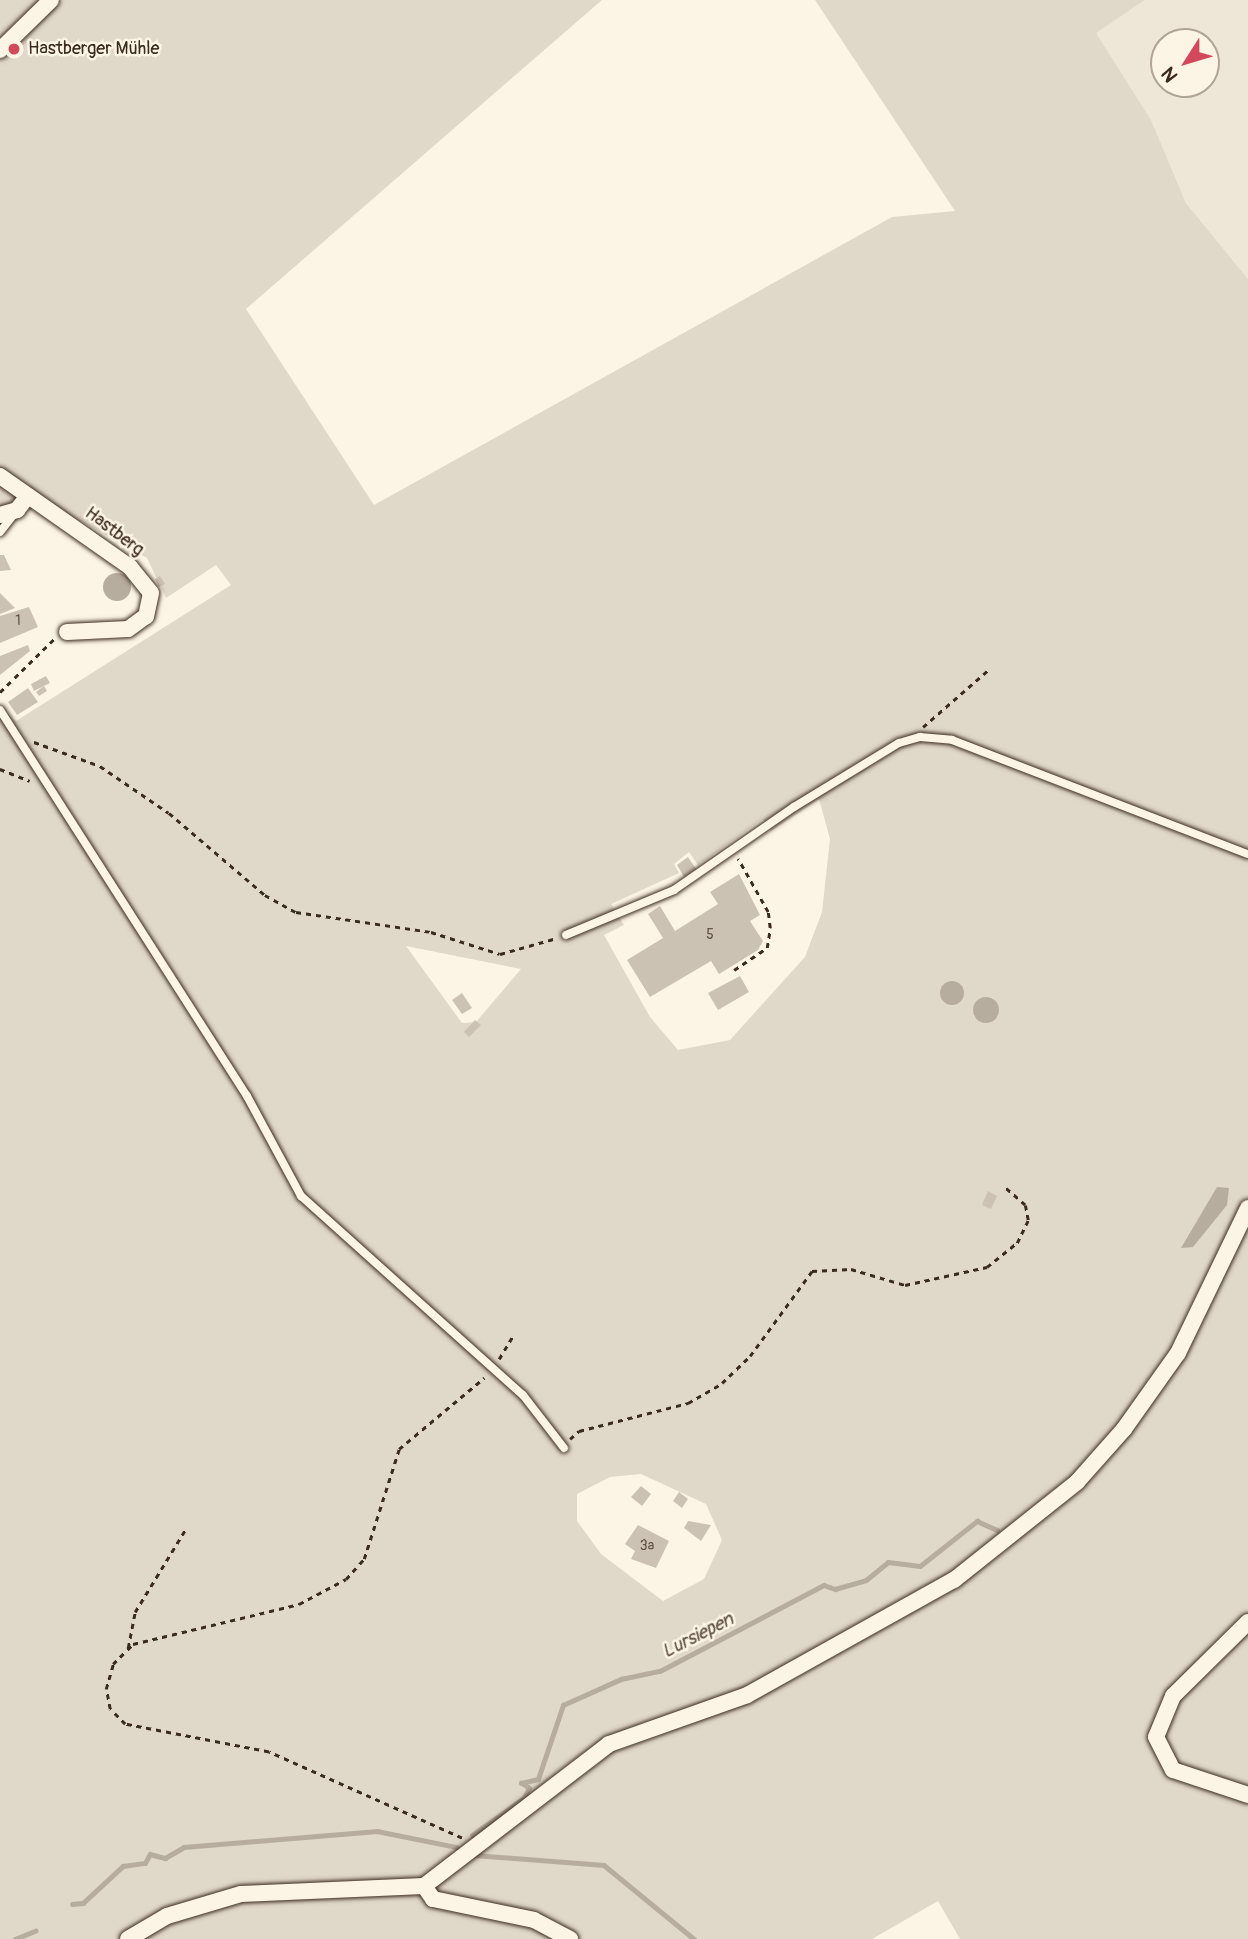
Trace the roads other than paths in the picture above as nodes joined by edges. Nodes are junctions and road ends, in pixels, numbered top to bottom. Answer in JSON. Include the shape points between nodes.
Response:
{"nodes":[{"id":1,"x":51,"y":0,"type":"edge"},
{"id":2,"x":0,"y":50,"type":"edge"},
{"id":3,"x":0,"y":476,"type":"edge"},
{"id":4,"x":28,"y":496,"type":"junction"},
{"id":5,"x":17,"y":510,"type":"junction"},
{"id":6,"x":0,"y":515,"type":"edge"},
{"id":7,"x":0,"y":532,"type":"edge"},
{"id":8,"x":67,"y":632,"type":"dead end"},
{"id":9,"x":0,"y":710,"type":"edge"},
{"id":10,"x":1248,"y":854,"type":"edge"},
{"id":11,"x":566,"y":935,"type":"road end"},
{"id":12,"x":1248,"y":1208,"type":"edge"},
{"id":13,"x":564,"y":1448,"type":"road end"},
{"id":14,"x":1248,"y":1622,"type":"edge"},
{"id":15,"x":1248,"y":1796,"type":"edge"},
{"id":16,"x":424,"y":1886,"type":"junction"},
{"id":17,"x":128,"y":1939,"type":"edge"},
{"id":18,"x":570,"y":1939,"type":"edge"}],
"edges":[{"from":1,"to":2,"type":"street"},
{"from":3,"to":4,"type":"street","name":"Hastberg"},
{"from":4,"to":5,"type":"street"},
{"from":4,"to":8,"type":"street","name":"Hastberg","via":[[131,567],[151,593],[146,616],[128,629]]},
{"from":5,"to":6,"type":"street"},
{"from":5,"to":7,"type":"lane"},
{"from":9,"to":13,"type":"lane","via":[[247,1096],[301,1196],[493,1368]]},
{"from":10,"to":11,"type":"lane","via":[[951,740],[920,737],[899,743],[805,800],[674,890]]},
{"from":12,"to":16,"type":"street","via":[[1161,1378],[1102,1457],[1068,1489],[954,1580],[747,1695],[609,1744],[470,1846]]},
{"from":14,"to":15,"type":"street","via":[[1173,1696],[1156,1737],[1172,1770]]},
{"from":16,"to":17,"type":"street","via":[[241,1894],[167,1916]]},
{"from":16,"to":18,"type":"street","via":[[433,1899],[534,1920]]}]}
